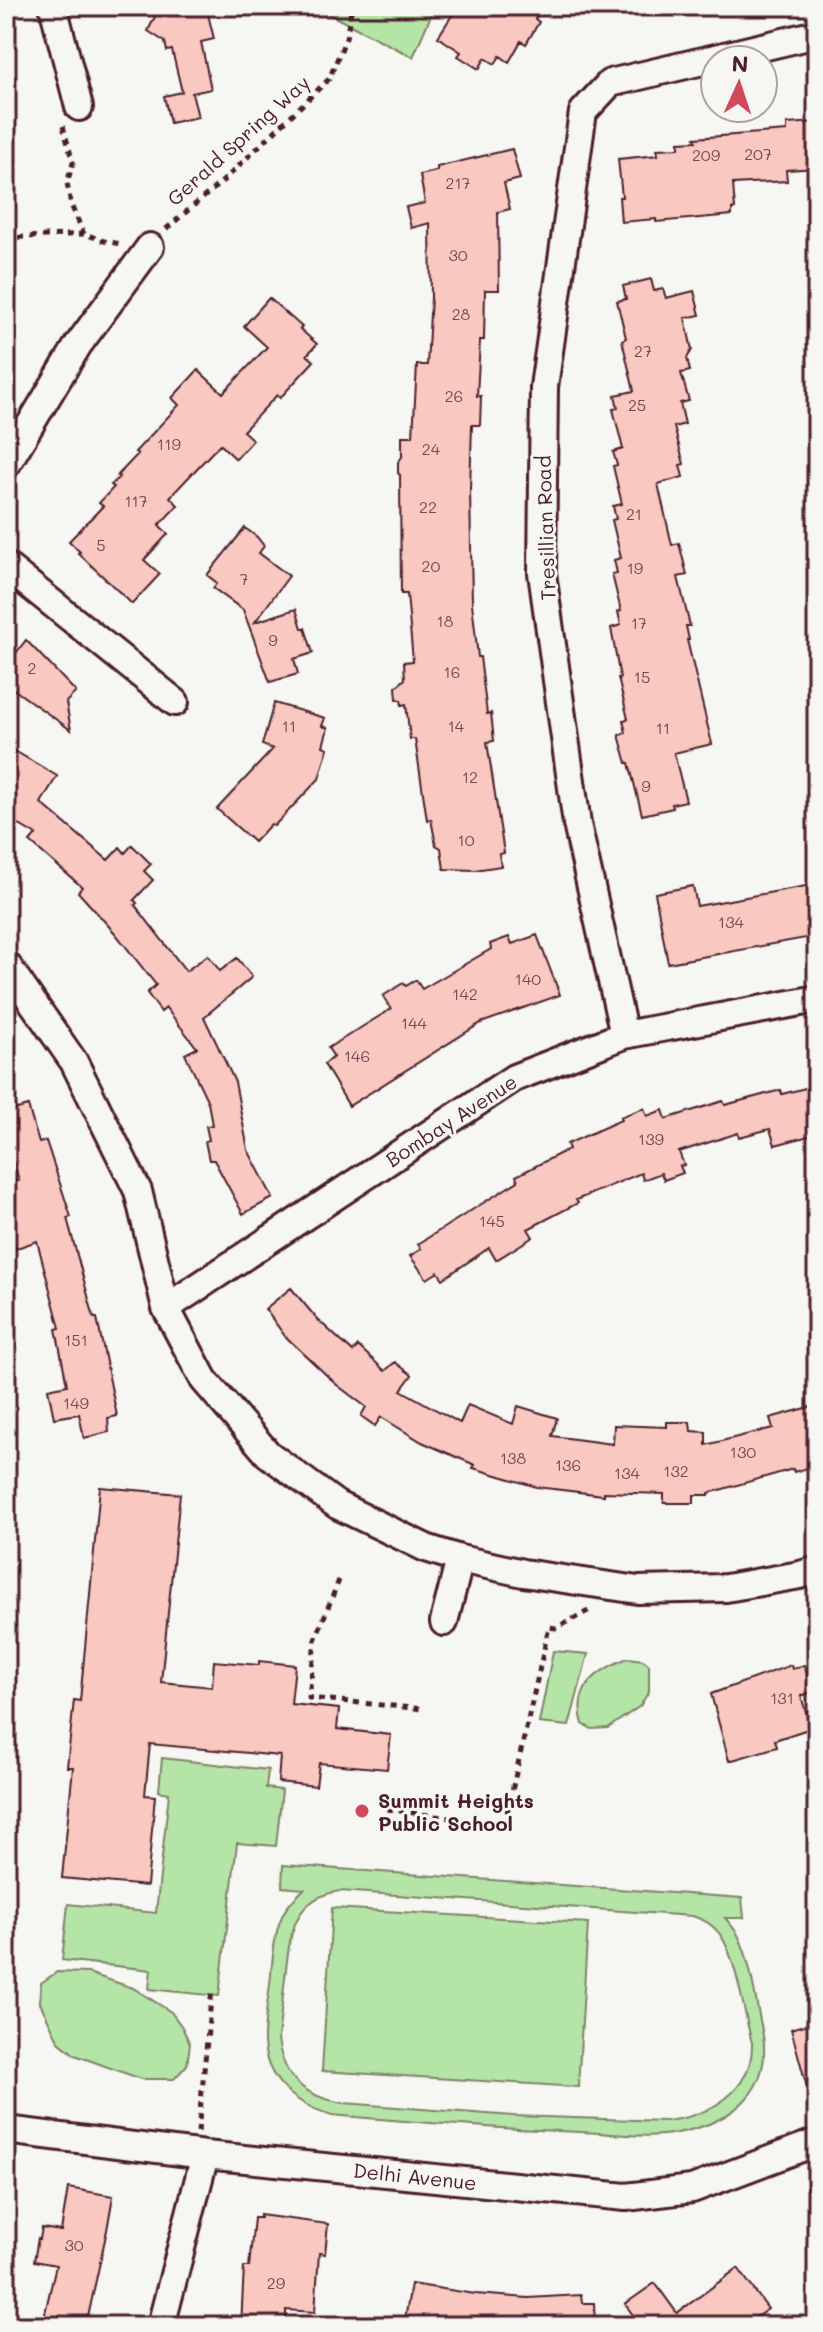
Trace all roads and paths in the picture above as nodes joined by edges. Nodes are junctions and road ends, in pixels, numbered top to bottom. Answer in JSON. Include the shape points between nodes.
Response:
{"nodes":[{"id":1,"x":53,"y":6,"type":"edge"},
{"id":2,"x":352,"y":6,"type":"edge"},
{"id":3,"x":817,"y":34,"type":"edge"},
{"id":4,"x":79,"y":107,"type":"joint"},
{"id":5,"x":85,"y":234,"type":"junction"},
{"id":6,"x":6,"y":238,"type":"edge"},
{"id":7,"x":150,"y":247,"type":"junction"},
{"id":8,"x":6,"y":465,"type":"edge"},
{"id":9,"x":6,"y":566,"type":"edge"},
{"id":10,"x":175,"y":702,"type":"dead end"},
{"id":11,"x":6,"y":964,"type":"edge"},
{"id":12,"x":817,"y":999,"type":"edge"},
{"id":13,"x":624,"y":1035,"type":"junction"},
{"id":14,"x":166,"y":1308,"type":"junction"},
{"id":15,"x":460,"y":1559,"type":"junction"},
{"id":16,"x":817,"y":1570,"type":"edge"},
{"id":17,"x":339,"y":1580,"type":"dead end"},
{"id":18,"x":597,"y":1606,"type":"dead end"},
{"id":19,"x":444,"y":1622,"type":"dead end"},
{"id":20,"x":423,"y":1709,"type":"dead end"},
{"id":21,"x":387,"y":1809,"type":"dead end"},
{"id":22,"x":212,"y":1989,"type":"dead end"},
{"id":23,"x":6,"y":2130,"type":"edge"},
{"id":24,"x":817,"y":2142,"type":"edge"},
{"id":25,"x":200,"y":2154,"type":"junction"},
{"id":26,"x":161,"y":2326,"type":"edge"}],
"edges":[{"from":1,"to":4,"type":"street"},
{"from":2,"to":7,"type":"path","name":"Gerald Spring Way","via":[[329,79]]},
{"from":3,"to":13,"type":"street","name":"Tresillian Road","via":[[610,83],[583,112],[544,387],[542,573],[577,824]]},
{"from":4,"to":5,"type":"path","via":[[62,127],[73,163],[67,183],[71,205]]},
{"from":5,"to":6,"type":"path"},
{"from":5,"to":7,"type":"path"},
{"from":7,"to":8,"type":"street","via":[[78,345]]},
{"from":9,"to":10,"type":"street"},
{"from":11,"to":14,"type":"street","via":[[74,1062],[138,1191]]},
{"from":12,"to":13,"type":"street","name":"Bombay Avenue"},
{"from":13,"to":14,"type":"street","name":"Bombay Avenue","via":[[514,1078]]},
{"from":14,"to":15,"type":"street","via":[[204,1380],[268,1454],[337,1505]]},
{"from":15,"to":16,"type":"street","via":[[638,1590],[726,1588]]},
{"from":15,"to":19,"type":"street"},
{"from":17,"to":20,"type":"path","via":[[315,1640],[309,1698]]},
{"from":18,"to":21,"type":"path","via":[[549,1627],[504,1826]]},
{"from":22,"to":25,"type":"path"},
{"from":23,"to":25,"type":"street","name":"Delhi Avenue"},
{"from":24,"to":25,"type":"street","name":"Delhi Avenue","via":[[692,2189],[626,2197]]},
{"from":25,"to":26,"type":"street"}]}
